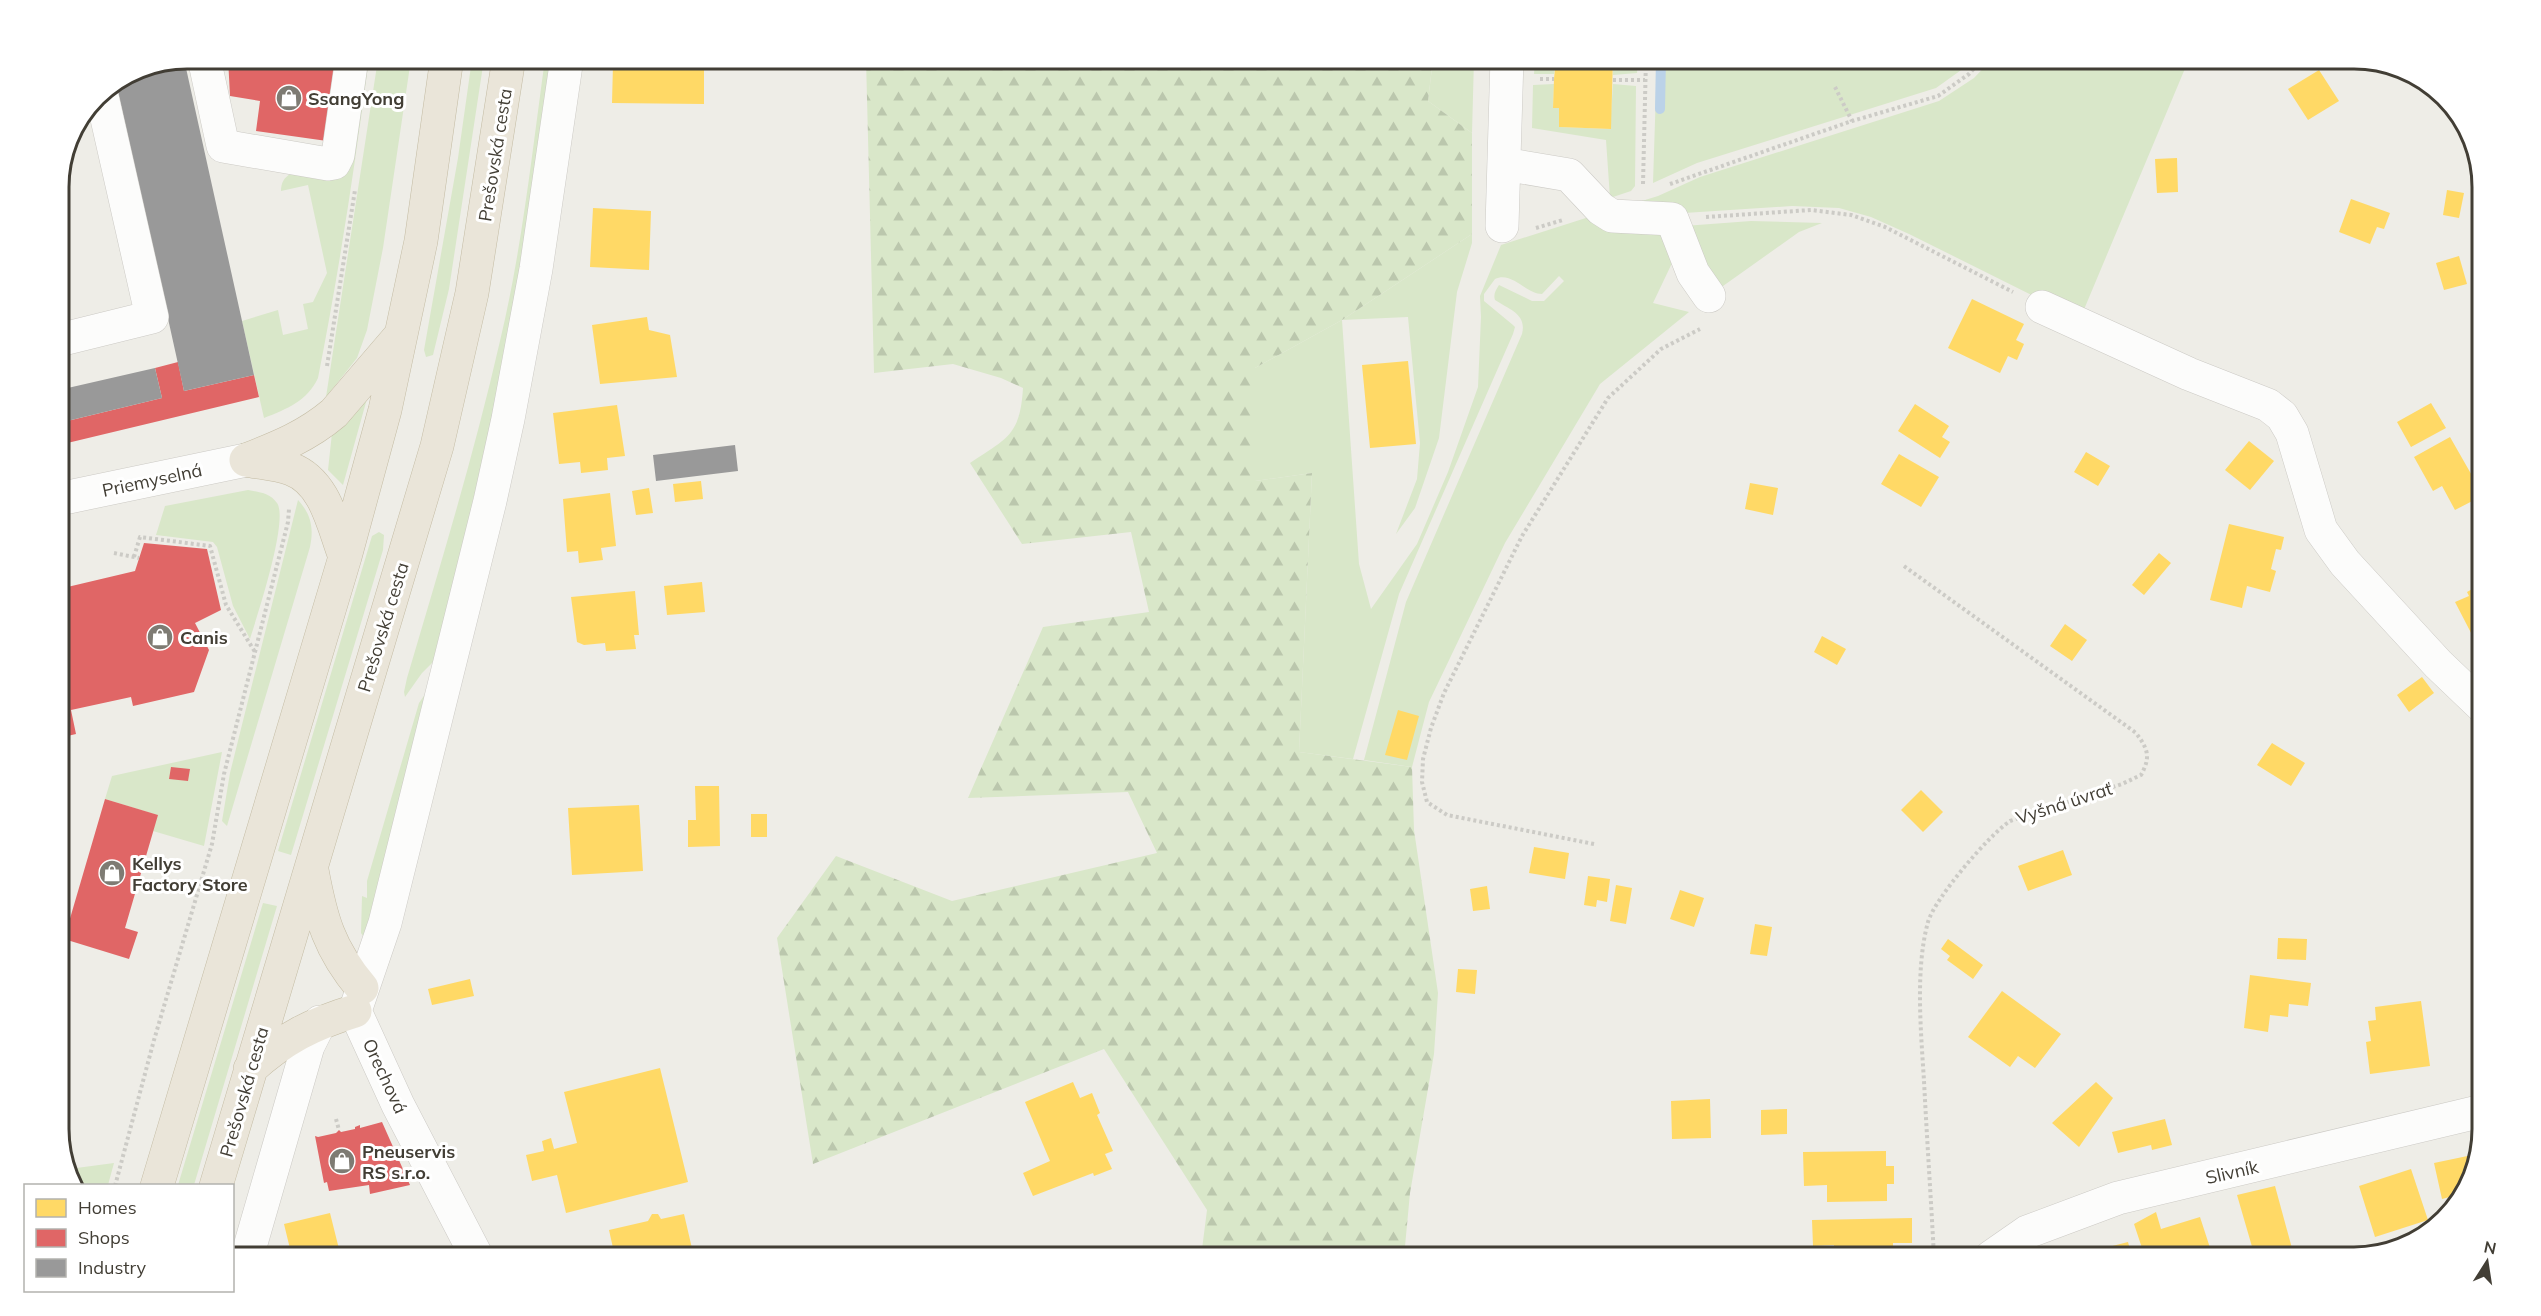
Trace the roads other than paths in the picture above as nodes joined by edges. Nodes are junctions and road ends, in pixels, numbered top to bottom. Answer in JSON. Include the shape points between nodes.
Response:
{"nodes":[{"id":1,"x":206,"y":69,"type":"edge"},
{"id":2,"x":350,"y":69,"type":"edge"},
{"id":3,"x":445,"y":69,"type":"edge"},
{"id":4,"x":507,"y":69,"type":"edge"},
{"id":5,"x":565,"y":69,"type":"edge"},
{"id":6,"x":1507,"y":69,"type":"edge"},
{"id":7,"x":104,"y":103,"type":"edge"},
{"id":8,"x":1504,"y":164,"type":"junction"},
{"id":9,"x":1502,"y":226,"type":"dead end"},
{"id":10,"x":1709,"y":296,"type":"road end"},
{"id":11,"x":2042,"y":307,"type":"road end"},
{"id":12,"x":403,"y":332,"type":"junction"},
{"id":13,"x":69,"y":338,"type":"edge"},
{"id":14,"x":246,"y":460,"type":"junction"},
{"id":15,"x":69,"y":498,"type":"edge"},
{"id":16,"x":345,"y":557,"type":"junction"},
{"id":17,"x":2472,"y":696,"type":"edge"},
{"id":18,"x":312,"y":866,"type":"junction"},
{"id":19,"x":358,"y":999,"type":"junction"},
{"id":20,"x":320,"y":1022,"type":"junction"},
{"id":21,"x":250,"y":1069,"type":"junction"},
{"id":22,"x":2472,"y":1113,"type":"edge"},
{"id":23,"x":157,"y":1184,"type":"edge"},
{"id":24,"x":216,"y":1184,"type":"edge"},
{"id":25,"x":250,"y":1247,"type":"edge"},
{"id":26,"x":472,"y":1247,"type":"edge"},
{"id":27,"x":2005,"y":1247,"type":"edge"}],
"edges":[{"from":1,"to":2,"type":"street","via":[[223,146],[328,164],[334,163],[339,151]]},
{"from":3,"to":12,"type":"highway","via":[[423,230]]},
{"from":4,"to":18,"type":"highway","name":"Prešovská cesta","via":[[479,257],[455,369],[430,467]]},
{"from":5,"to":19,"type":"street","via":[[537,269],[503,443],[385,923]]},
{"from":6,"to":8,"type":"street"},
{"from":7,"to":13,"type":"street","via":[[152,317]]},
{"from":8,"to":9,"type":"street"},
{"from":8,"to":10,"type":"street","via":[[1569,175],[1612,216],[1672,219],[1693,273]]},
{"from":11,"to":17,"type":"street","via":[[2268,405],[2283,416],[2292,433],[2320,530],[2345,563]]},
{"from":12,"to":14,"type":"highway","via":[[322,423],[290,443]]},
{"from":12,"to":16,"type":"highway"},
{"from":14,"to":15,"type":"street","name":"Priemyselná"},
{"from":14,"to":16,"type":"highway","via":[[291,469],[310,480],[325,503]]},
{"from":16,"to":23,"type":"highway"},
{"from":18,"to":19,"type":"highway","via":[[318,906],[332,947]]},
{"from":18,"to":21,"type":"highway","name":"Prešovská cesta"},
{"from":19,"to":20,"type":"highway"},
{"from":19,"to":26,"type":"street","name":"Orechová","via":[[398,1105]]},
{"from":20,"to":21,"type":"highway","via":[[271,1051]]},
{"from":20,"to":25,"type":"street","via":[[308,1046]]},
{"from":21,"to":24,"type":"highway","name":"Prešovská cesta"},
{"from":22,"to":27,"type":"street","name":"Slivník","via":[[2118,1198],[2027,1232]]}]}
